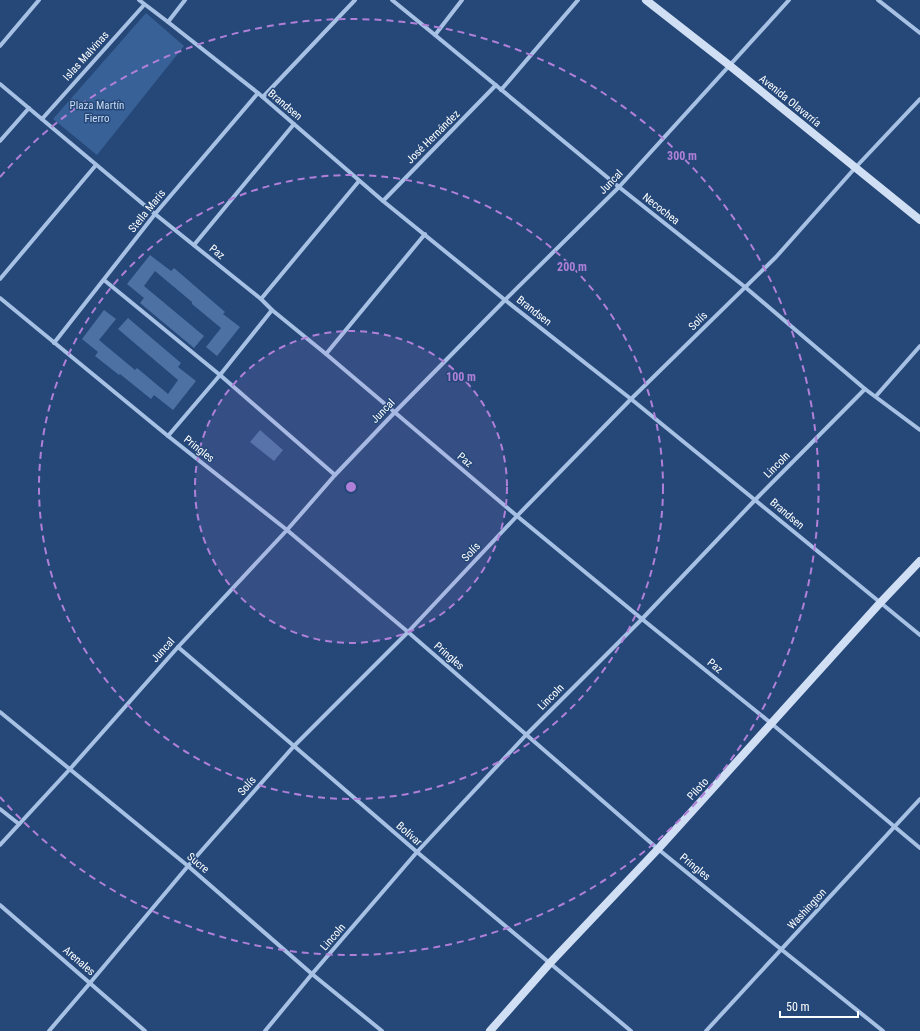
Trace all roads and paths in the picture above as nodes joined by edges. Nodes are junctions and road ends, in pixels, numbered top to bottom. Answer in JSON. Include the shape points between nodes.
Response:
{"nodes":[{"id":1,"x":39,"y":0,"type":"edge"},
{"id":2,"x":139,"y":0,"type":"edge"},
{"id":3,"x":185,"y":0,"type":"edge"},
{"id":4,"x":355,"y":0,"type":"edge"},
{"id":5,"x":392,"y":0,"type":"edge"},
{"id":6,"x":462,"y":0,"type":"edge"},
{"id":7,"x":578,"y":0,"type":"edge"},
{"id":8,"x":646,"y":0,"type":"edge"},
{"id":9,"x":789,"y":0,"type":"edge"},
{"id":10,"x":878,"y":0,"type":"edge"},
{"id":11,"x":144,"y":5,"type":"junction"},
{"id":12,"x":168,"y":22,"type":"junction"},
{"id":13,"x":920,"y":33,"type":"edge"},
{"id":14,"x":435,"y":35,"type":"junction"},
{"id":15,"x":0,"y":46,"type":"edge"},
{"id":16,"x":729,"y":65,"type":"junction"},
{"id":17,"x":0,"y":84,"type":"edge"},
{"id":18,"x":496,"y":85,"type":"junction"},
{"id":19,"x":501,"y":90,"type":"junction"},
{"id":20,"x":258,"y":94,"type":"junction"},
{"id":21,"x":263,"y":98,"type":"junction"},
{"id":22,"x":920,"y":99,"type":"edge"},
{"id":23,"x":28,"y":108,"type":"junction"},
{"id":24,"x":42,"y":119,"type":"junction"},
{"id":25,"x":294,"y":124,"type":"junction"},
{"id":26,"x":0,"y":140,"type":"edge"},
{"id":27,"x":96,"y":164,"type":"junction"},
{"id":28,"x":855,"y":168,"type":"junction"},
{"id":29,"x":359,"y":181,"type":"junction"},
{"id":30,"x":619,"y":188,"type":"junction"},
{"id":31,"x":383,"y":200,"type":"junction"},
{"id":32,"x":155,"y":214,"type":"junction"},
{"id":33,"x":920,"y":220,"type":"edge"},
{"id":34,"x":425,"y":234,"type":"junction"},
{"id":35,"x":194,"y":245,"type":"junction"},
{"id":36,"x":0,"y":278,"type":"edge"},
{"id":37,"x":104,"y":280,"type":"junction"},
{"id":38,"x":745,"y":287,"type":"junction"},
{"id":39,"x":0,"y":298,"type":"edge"},
{"id":40,"x":262,"y":299,"type":"junction"},
{"id":41,"x":505,"y":300,"type":"junction"},
{"id":42,"x":272,"y":310,"type":"junction"},
{"id":43,"x":54,"y":343,"type":"junction"},
{"id":44,"x":920,"y":346,"type":"edge"},
{"id":45,"x":326,"y":354,"type":"junction"},
{"id":46,"x":220,"y":375,"type":"junction"},
{"id":47,"x":865,"y":389,"type":"junction"},
{"id":48,"x":876,"y":396,"type":"junction"},
{"id":49,"x":631,"y":399,"type":"junction"},
{"id":50,"x":395,"y":412,"type":"junction"},
{"id":51,"x":920,"y":430,"type":"edge"},
{"id":52,"x":168,"y":436,"type":"junction"},
{"id":53,"x":335,"y":475,"type":"junction"},
{"id":54,"x":755,"y":500,"type":"junction"},
{"id":55,"x":517,"y":516,"type":"junction"},
{"id":56,"x":287,"y":530,"type":"junction"},
{"id":57,"x":920,"y":561,"type":"edge"},
{"id":58,"x":880,"y":603,"type":"junction"},
{"id":59,"x":642,"y":619,"type":"junction"},
{"id":60,"x":408,"y":632,"type":"junction"},
{"id":61,"x":920,"y":634,"type":"edge"},
{"id":62,"x":178,"y":647,"type":"junction"},
{"id":63,"x":0,"y":712,"type":"edge"},
{"id":64,"x":772,"y":724,"type":"junction"},
{"id":65,"x":526,"y":735,"type":"junction"},
{"id":66,"x":294,"y":746,"type":"junction"},
{"id":67,"x":70,"y":769,"type":"junction"},
{"id":68,"x":920,"y":799,"type":"edge"},
{"id":69,"x":0,"y":809,"type":"edge"},
{"id":70,"x":19,"y":824,"type":"junction"},
{"id":71,"x":894,"y":827,"type":"junction"},
{"id":72,"x":0,"y":845,"type":"edge"},
{"id":73,"x":920,"y":848,"type":"edge"},
{"id":74,"x":658,"y":849,"type":"junction"},
{"id":75,"x":417,"y":852,"type":"junction"},
{"id":76,"x":188,"y":866,"type":"junction"},
{"id":77,"x":0,"y":905,"type":"edge"},
{"id":78,"x":782,"y":950,"type":"junction"},
{"id":79,"x":550,"y":963,"type":"junction"},
{"id":80,"x":312,"y":974,"type":"junction"},
{"id":81,"x":90,"y":983,"type":"junction"},
{"id":82,"x":49,"y":1031,"type":"edge"},
{"id":83,"x":145,"y":1031,"type":"edge"},
{"id":84,"x":265,"y":1031,"type":"edge"},
{"id":85,"x":382,"y":1031,"type":"edge"},
{"id":86,"x":490,"y":1031,"type":"edge"},
{"id":87,"x":631,"y":1031,"type":"edge"},
{"id":88,"x":706,"y":1031,"type":"edge"},
{"id":89,"x":883,"y":1031,"type":"edge"}],
"edges":[{"from":1,"to":15,"type":"street"},
{"from":2,"to":11,"type":"street","name":"Brandsen"},
{"from":3,"to":12,"type":"street"},
{"from":4,"to":21,"type":"street"},
{"from":5,"to":14,"type":"street","name":"Necochea"},
{"from":6,"to":14,"type":"street"},
{"from":7,"to":19,"type":"street"},
{"from":8,"to":16,"type":"main road","name":"Avenida Olavarría"},
{"from":9,"to":16,"type":"street","name":"Juncal"},
{"from":10,"to":13,"type":"street"},
{"from":11,"to":12,"type":"street","name":"Brandsen"},
{"from":11,"to":24,"type":"street","name":"Islas Malvinas"},
{"from":12,"to":20,"type":"street","name":"Brandsen"},
{"from":14,"to":18,"type":"street","name":"Necochea"},
{"from":16,"to":28,"type":"main road","name":"Avenida Olavarría"},
{"from":16,"to":30,"type":"street","name":"Juncal"},
{"from":17,"to":23,"type":"street","name":"Paz"},
{"from":18,"to":19,"type":"street","name":"Necochea"},
{"from":18,"to":31,"type":"street","name":"José Hernández"},
{"from":19,"to":30,"type":"street","name":"Necochea"},
{"from":20,"to":21,"type":"street","name":"Brandsen"},
{"from":20,"to":32,"type":"street","name":"Stella Maris"},
{"from":21,"to":25,"type":"street","name":"Brandsen"},
{"from":22,"to":28,"type":"street","name":"Solís"},
{"from":23,"to":24,"type":"street","name":"Paz"},
{"from":23,"to":26,"type":"street"},
{"from":24,"to":27,"type":"street","name":"Paz"},
{"from":25,"to":29,"type":"street","name":"Brandsen"},
{"from":25,"to":35,"type":"street"},
{"from":27,"to":32,"type":"street","name":"Paz"},
{"from":27,"to":36,"type":"street"},
{"from":28,"to":33,"type":"main road","name":"Avenida Olavarría"},
{"from":28,"to":38,"type":"street","name":"Solís","via":[[776,257]]},
{"from":29,"to":31,"type":"street","name":"Brandsen"},
{"from":29,"to":40,"type":"street"},
{"from":30,"to":38,"type":"street","name":"Necochea"},
{"from":30,"to":41,"type":"street","name":"Juncal"},
{"from":31,"to":34,"type":"street","name":"Brandsen"},
{"from":32,"to":35,"type":"street","name":"Paz"},
{"from":32,"to":37,"type":"street","name":"Stella Maris"},
{"from":34,"to":41,"type":"street","name":"Brandsen"},
{"from":34,"to":45,"type":"street"},
{"from":35,"to":40,"type":"street","name":"Paz"},
{"from":37,"to":43,"type":"street","name":"Stella Maris"},
{"from":37,"to":46,"type":"street"},
{"from":38,"to":47,"type":"street","name":"Necochea"},
{"from":38,"to":49,"type":"street","name":"Solís"},
{"from":39,"to":43,"type":"street","name":"Pringles"},
{"from":40,"to":42,"type":"street","name":"Paz"},
{"from":41,"to":49,"type":"street","name":"Brandsen"},
{"from":41,"to":50,"type":"street","name":"Juncal"},
{"from":42,"to":45,"type":"street","name":"Paz"},
{"from":42,"to":46,"type":"street"},
{"from":43,"to":52,"type":"street","name":"Pringles"},
{"from":44,"to":48,"type":"street"},
{"from":45,"to":50,"type":"street","name":"Paz"},
{"from":46,"to":52,"type":"street"},
{"from":46,"to":53,"type":"street"},
{"from":47,"to":48,"type":"street","name":"Necochea"},
{"from":47,"to":54,"type":"street","name":"Lincoln"},
{"from":48,"to":51,"type":"street","name":"Necochea"},
{"from":49,"to":54,"type":"street","name":"Brandsen"},
{"from":49,"to":55,"type":"street","name":"Solís"},
{"from":50,"to":53,"type":"street","name":"Juncal"},
{"from":50,"to":55,"type":"street","name":"Paz"},
{"from":52,"to":56,"type":"street","name":"Pringles"},
{"from":53,"to":56,"type":"street","name":"Juncal"},
{"from":54,"to":58,"type":"street","name":"Brandsen"},
{"from":54,"to":59,"type":"street","name":"Lincoln"},
{"from":55,"to":59,"type":"street","name":"Paz"},
{"from":55,"to":60,"type":"street","name":"Solís"},
{"from":56,"to":60,"type":"street","name":"Pringles"},
{"from":56,"to":62,"type":"street","name":"Juncal"},
{"from":57,"to":58,"type":"main road","name":"Piloto"},
{"from":58,"to":61,"type":"street","name":"Brandsen"},
{"from":58,"to":64,"type":"main road","name":"Piloto"},
{"from":59,"to":64,"type":"street","name":"Paz"},
{"from":59,"to":65,"type":"street","name":"Lincoln"},
{"from":60,"to":65,"type":"street","name":"Pringles"},
{"from":60,"to":66,"type":"street","name":"Solís"},
{"from":62,"to":66,"type":"street","name":"Bolívar"},
{"from":62,"to":67,"type":"street","name":"Juncal"},
{"from":63,"to":67,"type":"street","name":"Sucre"},
{"from":64,"to":71,"type":"street","name":"Paz"},
{"from":64,"to":74,"type":"main road","name":"Piloto"},
{"from":65,"to":74,"type":"street","name":"Pringles"},
{"from":65,"to":75,"type":"street","name":"Lincoln"},
{"from":66,"to":75,"type":"street","name":"Bolívar"},
{"from":66,"to":76,"type":"street","name":"Solís"},
{"from":67,"to":70,"type":"street","name":"Juncal"},
{"from":67,"to":76,"type":"street","name":"Sucre"},
{"from":68,"to":71,"type":"street","name":"Washington"},
{"from":69,"to":70,"type":"street"},
{"from":70,"to":72,"type":"street","name":"Juncal"},
{"from":71,"to":73,"type":"street","name":"Paz"},
{"from":71,"to":78,"type":"street","name":"Washington"},
{"from":74,"to":78,"type":"street","name":"Pringles"},
{"from":74,"to":79,"type":"main road","name":"Piloto"},
{"from":75,"to":79,"type":"street","name":"Bolívar"},
{"from":75,"to":80,"type":"street","name":"Lincoln"},
{"from":76,"to":80,"type":"street","name":"Sucre"},
{"from":76,"to":81,"type":"street","name":"Solís"},
{"from":77,"to":81,"type":"street","name":"Arenales"},
{"from":78,"to":88,"type":"street","name":"Washington"},
{"from":78,"to":89,"type":"street","name":"Pringles"},
{"from":79,"to":86,"type":"main road","name":"Piloto"},
{"from":79,"to":87,"type":"street","name":"Bolívar"},
{"from":80,"to":84,"type":"street","name":"Lincoln"},
{"from":80,"to":85,"type":"street","name":"Sucre"},
{"from":81,"to":82,"type":"street","name":"Solís"},
{"from":81,"to":83,"type":"street","name":"Arenales"}]}
